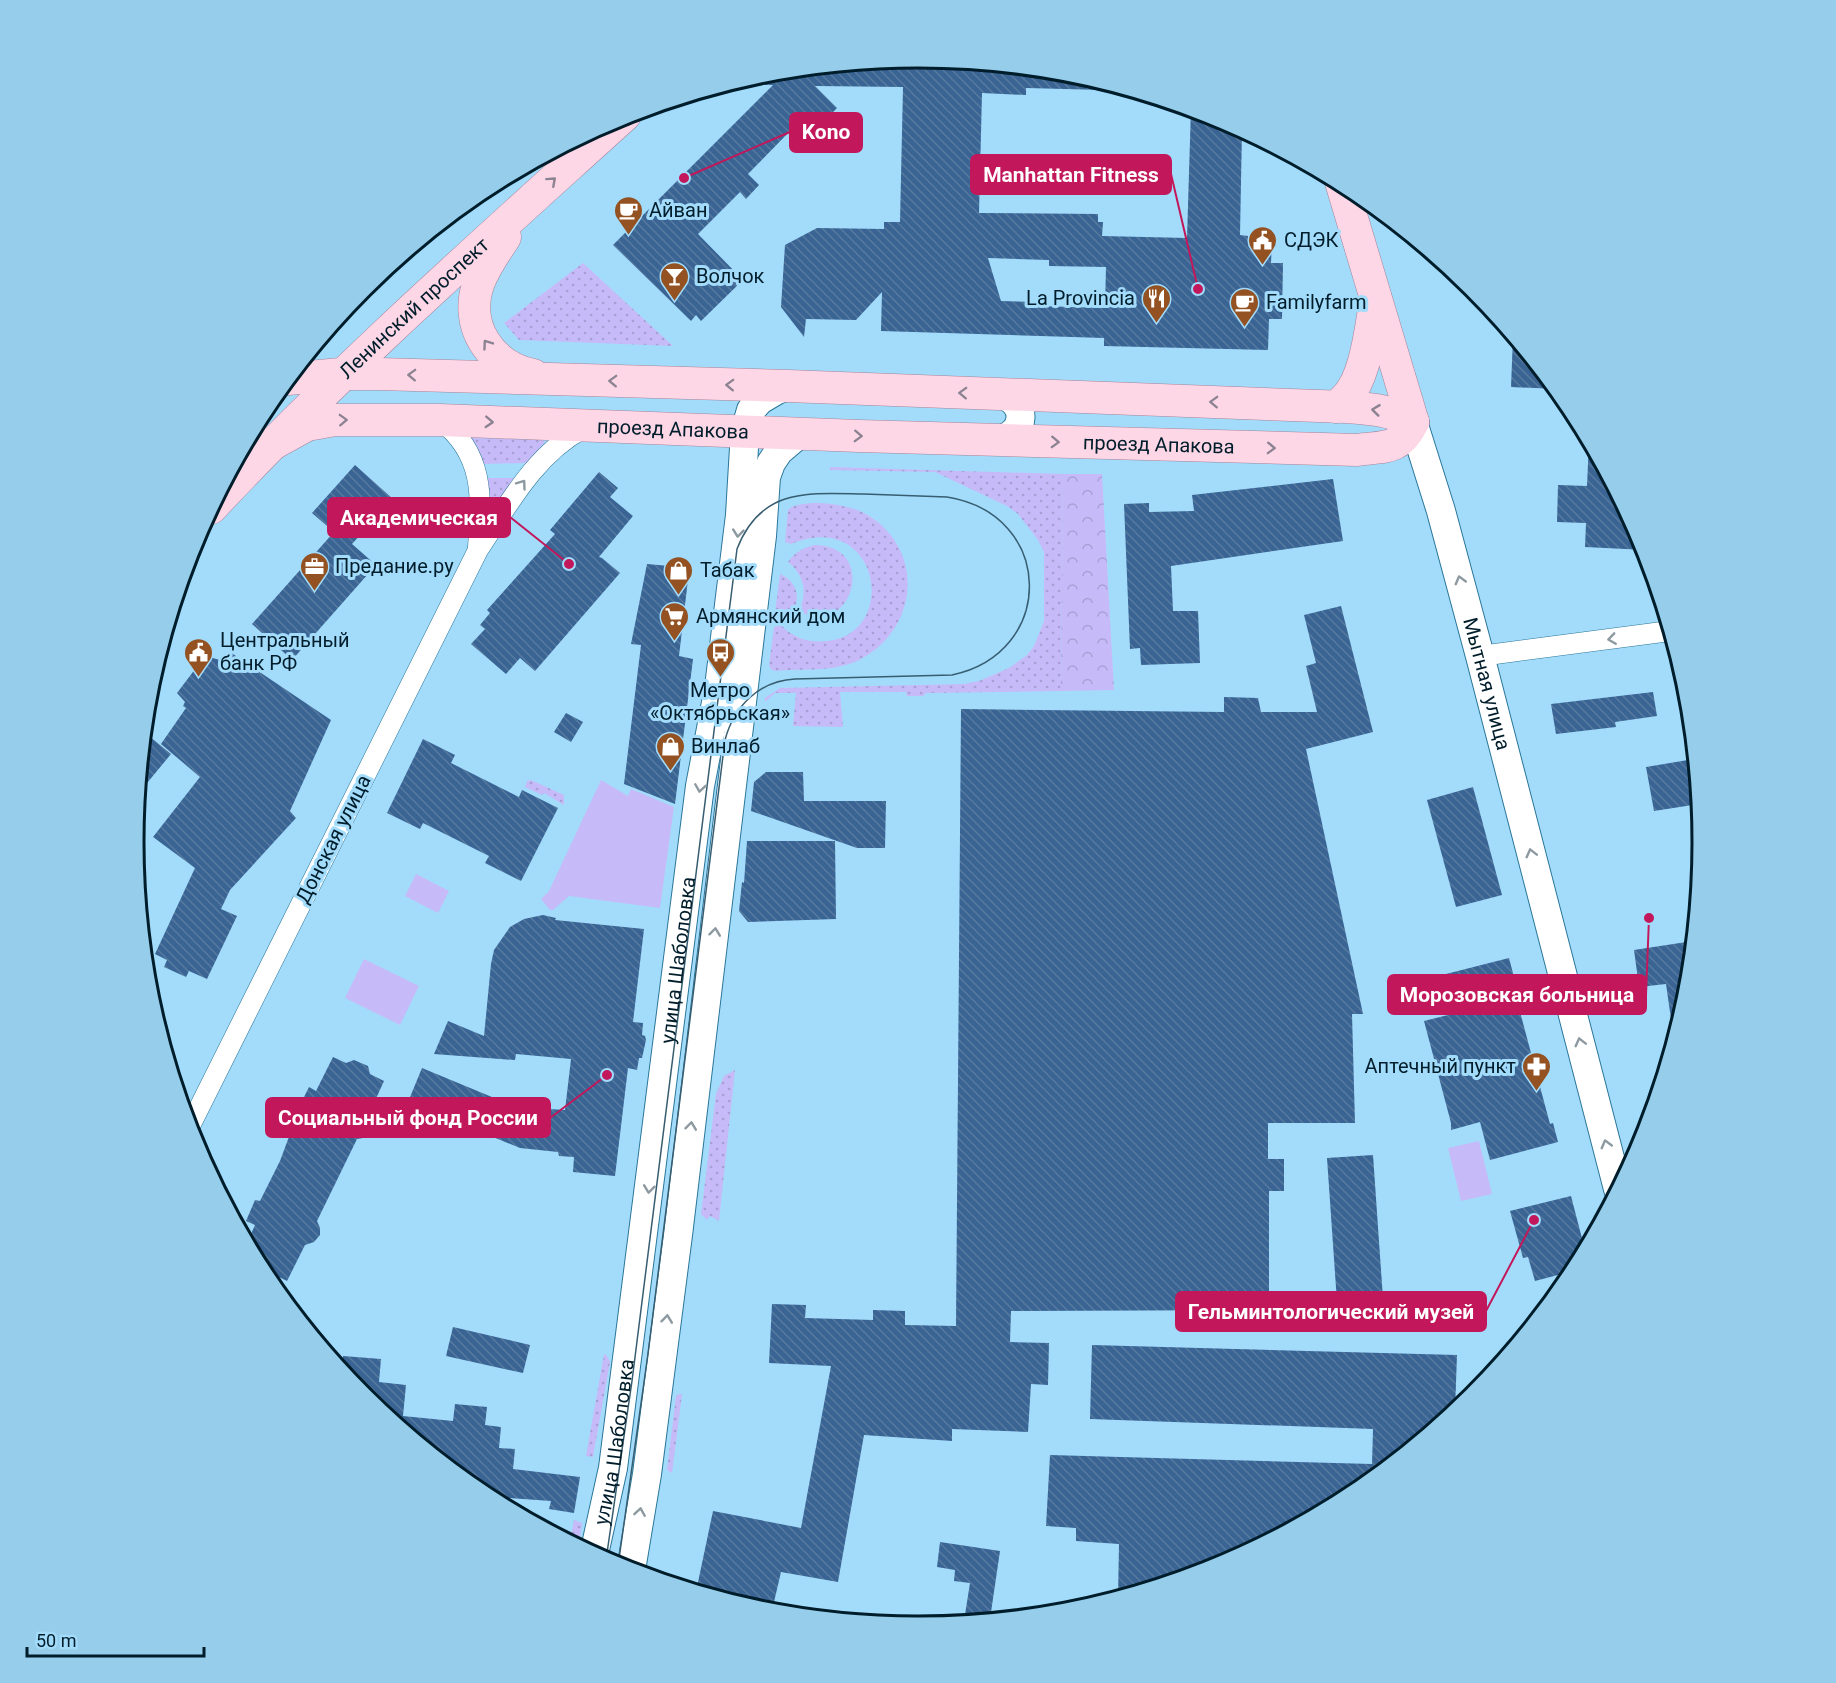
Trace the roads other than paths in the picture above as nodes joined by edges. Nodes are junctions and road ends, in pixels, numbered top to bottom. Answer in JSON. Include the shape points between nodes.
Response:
{"nodes":[{"id":1,"x":604,"y":134,"type":"edge"},
{"id":2,"x":1345,"y":196,"type":"edge"},
{"id":3,"x":526,"y":205,"type":"junction"},
{"id":4,"x":1376,"y":300,"type":"junction"},
{"id":5,"x":341,"y":374,"type":"junction"},
{"id":6,"x":298,"y":378,"type":"edge"},
{"id":7,"x":554,"y":380,"type":"junction"},
{"id":8,"x":788,"y":386,"type":"junction"},
{"id":9,"x":999,"y":394,"type":"junction"},
{"id":10,"x":1336,"y":407,"type":"junction"},
{"id":11,"x":440,"y":420,"type":"junction"},
{"id":12,"x":1413,"y":422,"type":"junction"},
{"id":13,"x":590,"y":425,"type":"junction"},
{"id":14,"x":745,"y":431,"type":"junction"},
{"id":15,"x":799,"y":434,"type":"junction"},
{"id":16,"x":997,"y":440,"type":"junction"},
{"id":17,"x":269,"y":446,"type":"junction"},
{"id":18,"x":230,"y":488,"type":"edge"},
{"id":19,"x":478,"y":550,"type":"junction"},
{"id":20,"x":1663,"y":632,"type":"edge"},
{"id":21,"x":1480,"y":656,"type":"junction"},
{"id":22,"x":195,"y":1116,"type":"edge"},
{"id":23,"x":1615,"y":1177,"type":"edge"},
{"id":24,"x":596,"y":1545,"type":"edge"},
{"id":25,"x":633,"y":1561,"type":"edge"}],
"edges":[{"from":3,"to":1,"type":"main road","name":"Ленинский проспект","one_way":true},
{"from":2,"to":4,"type":"main road","name":"Мытная улица"},
{"from":3,"to":5,"type":"main road","name":"Ленинский проспект"},
{"from":7,"to":3,"type":"main road","one_way":true,"via":[[518,372],[500,361],[478,331],[475,315],[479,283]]},
{"from":4,"to":10,"type":"main road","via":[[1358,380]]},
{"from":4,"to":12,"type":"main road","name":"Мытная улица"},
{"from":5,"to":6,"type":"main road"},
{"from":7,"to":5,"type":"main road","one_way":true},
{"from":5,"to":17,"type":"main road","name":"Ленинский проспект"},
{"from":8,"to":7,"type":"main road","one_way":true},
{"from":9,"to":8,"type":"main road","one_way":true},
{"from":8,"to":14,"type":"main road","name":"улица Шаболовка","via":[[760,400],[751,410]]},
{"from":10,"to":9,"type":"main road","one_way":true},
{"from":9,"to":16,"type":"main road","via":[[1015,402],[1021,418],[1013,434]]},
{"from":12,"to":10,"type":"main road","one_way":true,"via":[[1381,410]]},
{"from":11,"to":13,"type":"main road","name":"проезд Апакова","one_way":true},
{"from":17,"to":11,"type":"main road","name":"проезд Апакова","one_way":true,"via":[[307,425],[326,422]]},
{"from":11,"to":19,"type":"street","name":"Донская улица","via":[[454,430],[463,444],[479,482]]},
{"from":16,"to":12,"type":"main road","name":"проезд Апакова","one_way":true,"via":[[1357,450],[1380,449],[1397,442]]},
{"from":21,"to":12,"type":"main road","name":"Мытная улица","one_way":true},
{"from":13,"to":14,"type":"main road","name":"проезд Апакова"},
{"from":19,"to":13,"type":"street","name":"Донская улица","one_way":true,"via":[[519,488],[549,452],[566,437]]},
{"from":14,"to":15,"type":"main road","name":"проезд Апакова"},
{"from":14,"to":24,"type":"main road","name":"улица Шаболовка","one_way":true,"via":[[719,687],[700,786],[613,1468]]},
{"from":15,"to":16,"type":"main road","name":"проезд Апакова","one_way":true},
{"from":25,"to":15,"type":"main road","name":"улица Шаболовка","one_way":true,"via":[[678,1235],[756,591],[766,477],[779,451]]},
{"from":17,"to":18,"type":"main road","name":"Ленинский проспект"},
{"from":19,"to":22,"type":"street","name":"Донская улица"},
{"from":20,"to":21,"type":"street","one_way":true},
{"from":23,"to":21,"type":"main road","name":"Мытная улица","one_way":true}]}
